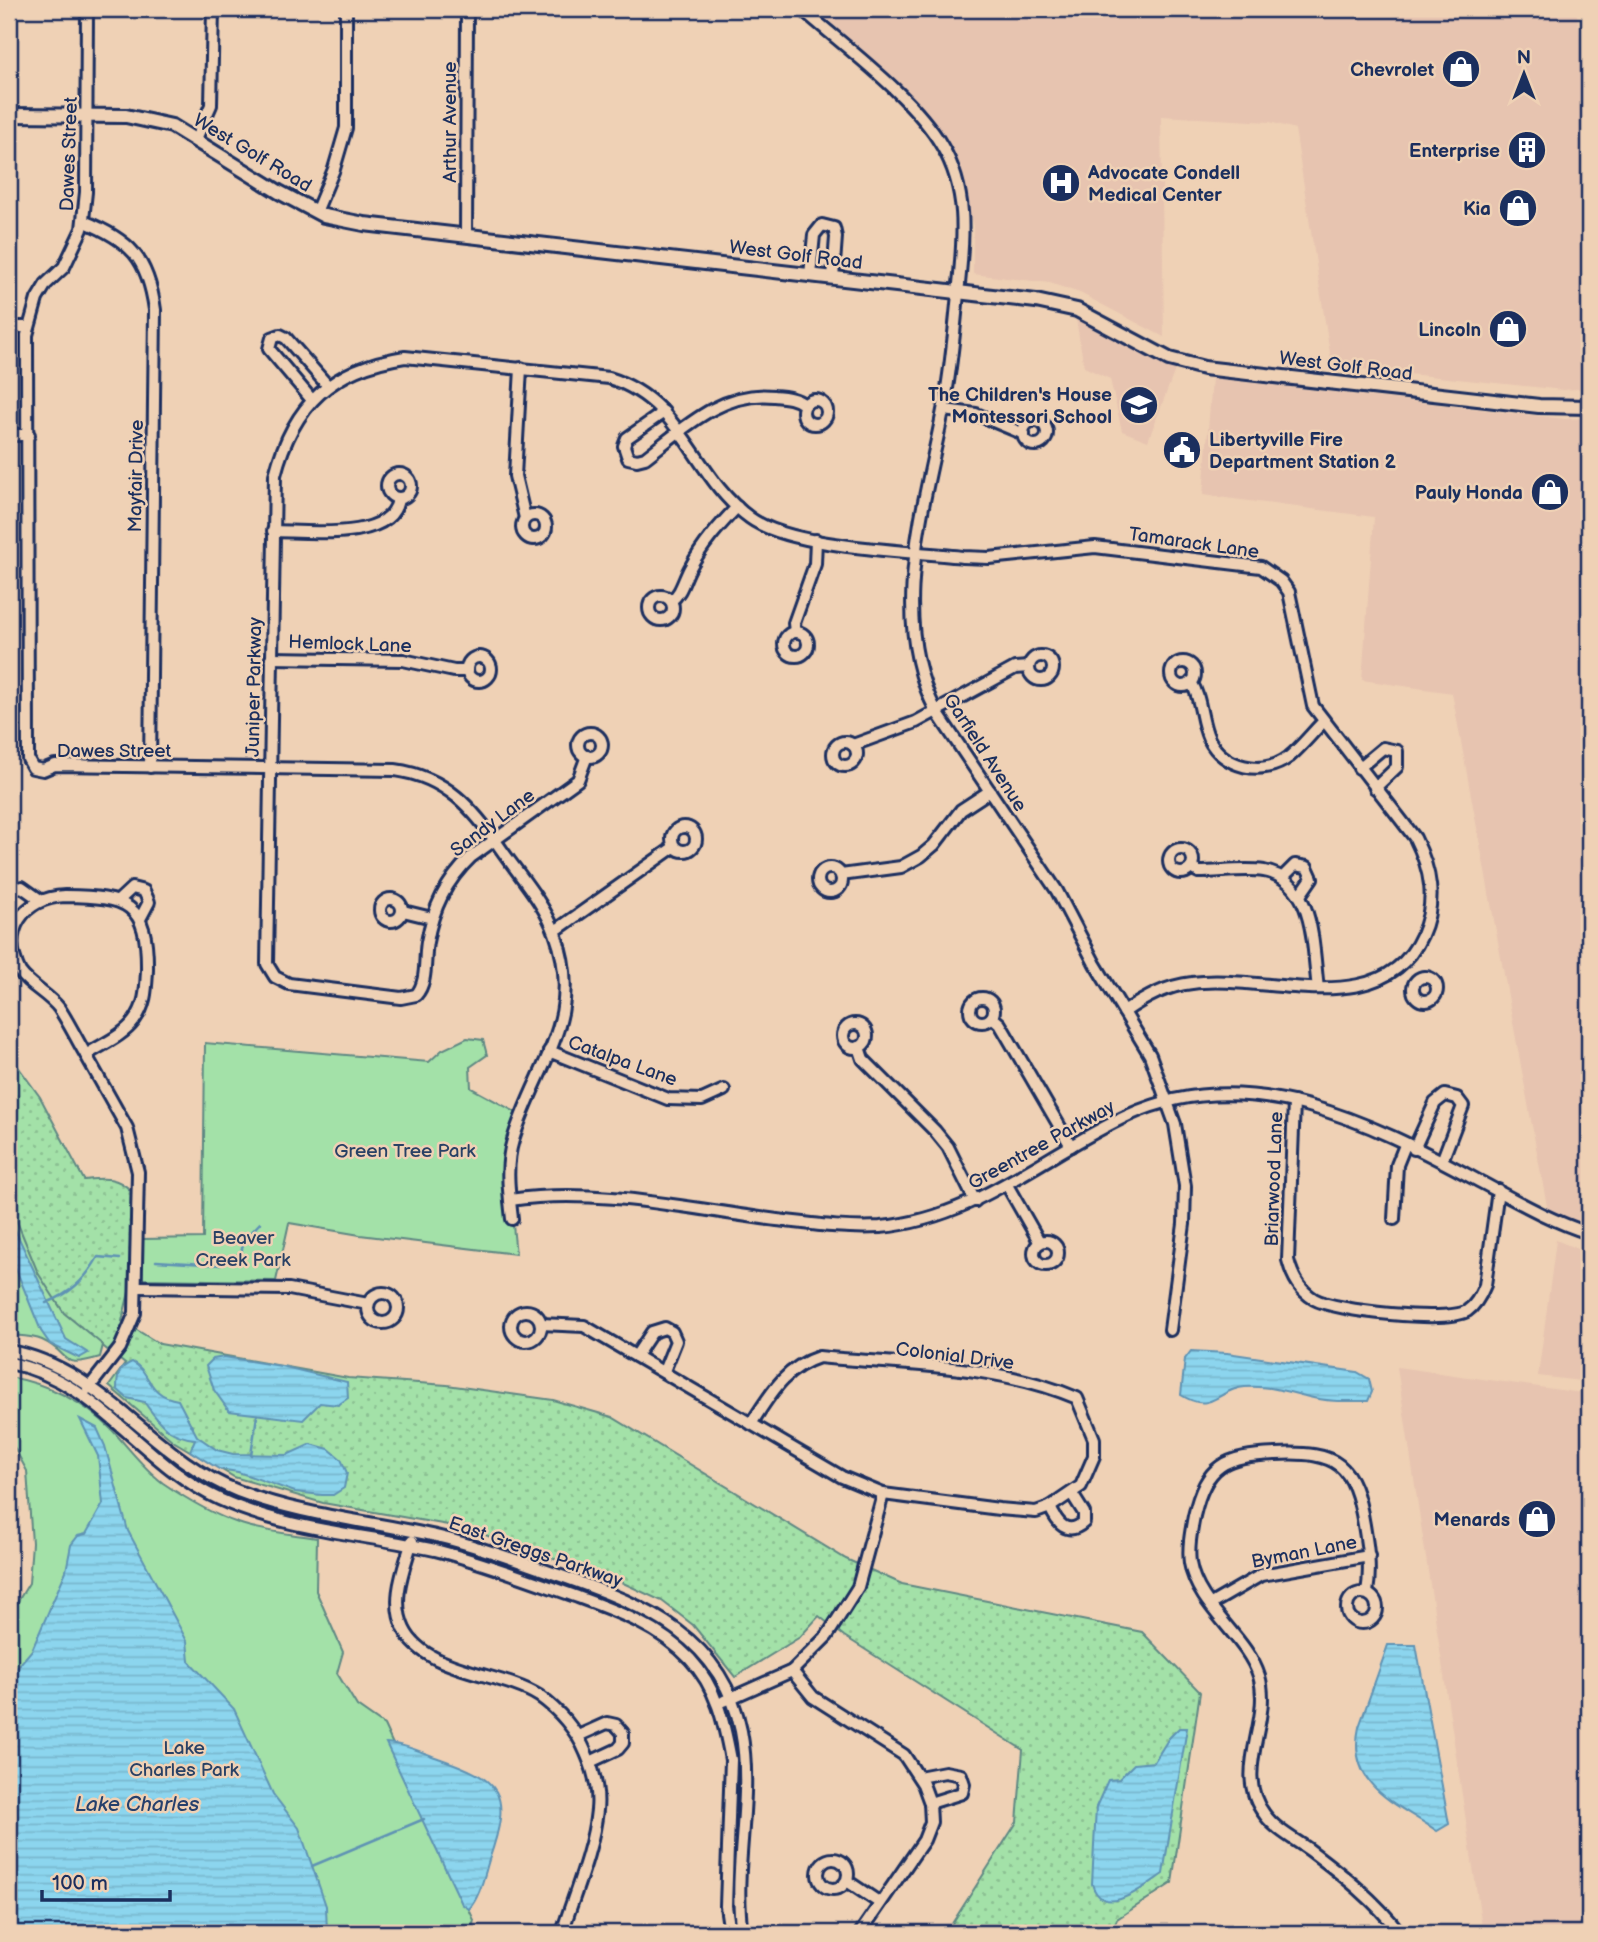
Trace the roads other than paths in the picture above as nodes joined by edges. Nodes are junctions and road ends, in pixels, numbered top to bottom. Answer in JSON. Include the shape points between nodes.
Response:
{"nodes":[{"id":1,"x":87,"y":9,"type":"edge"},
{"id":2,"x":213,"y":9,"type":"edge"},
{"id":3,"x":346,"y":9,"type":"edge"},
{"id":4,"x":467,"y":9,"type":"edge"},
{"id":5,"x":803,"y":9,"type":"edge"},
{"id":6,"x":9,"y":115,"type":"edge"},
{"id":7,"x":87,"y":115,"type":"junction"},
{"id":8,"x":196,"y":139,"type":"junction"},
{"id":9,"x":316,"y":212,"type":"junction"},
{"id":10,"x":83,"y":221,"type":"junction"},
{"id":11,"x":466,"y":236,"type":"junction"},
{"id":12,"x":810,"y":275,"type":"junction"},
{"id":13,"x":833,"y":278,"type":"junction"},
{"id":14,"x":958,"y":292,"type":"junction"},
{"id":15,"x":9,"y":327,"type":"edge"},
{"id":16,"x":29,"y":327,"type":"junction"},
{"id":17,"x":521,"y":368,"type":"junction"},
{"id":18,"x":328,"y":386,"type":"junction"},
{"id":19,"x":312,"y":400,"type":"junction"},
{"id":20,"x":805,"y":405,"type":"dead end"},
{"id":21,"x":1589,"y":407,"type":"edge"},
{"id":22,"x":944,"y":410,"type":"junction"},
{"id":23,"x":664,"y":412,"type":"junction"},
{"id":24,"x":680,"y":431,"type":"junction"},
{"id":25,"x":1024,"y":434,"type":"dead end"},
{"id":26,"x":9,"y":435,"type":"edge"},
{"id":27,"x":29,"y":435,"type":"junction"},
{"id":28,"x":398,"y":498,"type":"dead end"},
{"id":29,"x":737,"y":507,"type":"junction"},
{"id":30,"x":525,"y":518,"type":"dead end"},
{"id":31,"x":273,"y":531,"type":"junction"},
{"id":32,"x":816,"y":540,"type":"junction"},
{"id":33,"x":916,"y":552,"type":"junction"},
{"id":34,"x":671,"y":601,"type":"dead end"},
{"id":35,"x":795,"y":632,"type":"dead end"},
{"id":36,"x":271,"y":658,"type":"junction"},
{"id":37,"x":1029,"y":667,"type":"dead end"},
{"id":38,"x":467,"y":671,"type":"dead end"},
{"id":39,"x":1191,"y":682,"type":"dead end"},
{"id":40,"x":936,"y":711,"type":"junction"},
{"id":41,"x":1323,"y":722,"type":"junction"},
{"id":42,"x":853,"y":746,"type":"dead end"},
{"id":43,"x":587,"y":756,"type":"dead end"},
{"id":44,"x":150,"y":766,"type":"junction"},
{"id":45,"x":1359,"y":768,"type":"junction"},
{"id":46,"x":270,"y":769,"type":"junction"},
{"id":47,"x":1374,"y":788,"type":"junction"},
{"id":48,"x":990,"y":791,"type":"junction"},
{"id":49,"x":495,"y":840,"type":"junction"},
{"id":50,"x":674,"y":847,"type":"dead end"},
{"id":51,"x":1191,"y":868,"type":"dead end"},
{"id":52,"x":841,"y":875,"type":"dead end"},
{"id":53,"x":1283,"y":877,"type":"junction"},
{"id":54,"x":9,"y":890,"type":"edge"},
{"id":55,"x":1301,"y":894,"type":"junction"},
{"id":56,"x":39,"y":900,"type":"junction"},
{"id":57,"x":118,"y":901,"type":"junction"},
{"id":58,"x":402,"y":911,"type":"dead end"},
{"id":59,"x":432,"y":918,"type":"junction"},
{"id":60,"x":11,"y":919,"type":"edge"},
{"id":61,"x":140,"y":919,"type":"junction"},
{"id":62,"x":555,"y":930,"type":"junction"},
{"id":63,"x":1399,"y":963,"type":"junction"},
{"id":64,"x":279,"y":981,"type":"joint"},
{"id":65,"x":1416,"y":981,"type":"dead end"},
{"id":66,"x":1318,"y":988,"type":"junction"},
{"id":67,"x":1125,"y":1012,"type":"junction"},
{"id":68,"x":992,"y":1017,"type":"dead end"},
{"id":69,"x":859,"y":1047,"type":"dead end"},
{"id":70,"x":549,"y":1052,"type":"junction"},
{"id":71,"x":86,"y":1055,"type":"junction"},
{"id":72,"x":724,"y":1090,"type":"dead end"},
{"id":73,"x":1166,"y":1100,"type":"junction"},
{"id":74,"x":1294,"y":1102,"type":"junction"},
{"id":75,"x":1071,"y":1146,"type":"junction"},
{"id":76,"x":1409,"y":1147,"type":"junction"},
{"id":77,"x":1442,"y":1161,"type":"junction"},
{"id":78,"x":1007,"y":1185,"type":"junction"},
{"id":79,"x":1497,"y":1190,"type":"junction"},
{"id":80,"x":510,"y":1200,"type":"junction"},
{"id":81,"x":975,"y":1201,"type":"junction"},
{"id":82,"x":512,"y":1219,"type":"dead end"},
{"id":83,"x":1394,"y":1219,"type":"dead end"},
{"id":84,"x":1589,"y":1233,"type":"edge"},
{"id":85,"x":1040,"y":1243,"type":"dead end"},
{"id":86,"x":138,"y":1287,"type":"junction"},
{"id":87,"x":368,"y":1304,"type":"dead end"},
{"id":88,"x":541,"y":1324,"type":"dead end"},
{"id":89,"x":1170,"y":1330,"type":"dead end"},
{"id":90,"x":9,"y":1351,"type":"edge"},
{"id":91,"x":636,"y":1356,"type":"junction"},
{"id":92,"x":9,"y":1363,"type":"edge"},
{"id":93,"x":664,"y":1371,"type":"junction"},
{"id":94,"x":87,"y":1390,"type":"junction"},
{"id":95,"x":751,"y":1424,"type":"junction"},
{"id":96,"x":884,"y":1494,"type":"junction"},
{"id":97,"x":1072,"y":1494,"type":"junction"},
{"id":98,"x":1050,"y":1507,"type":"junction"},
{"id":99,"x":415,"y":1531,"type":"junction"},
{"id":100,"x":411,"y":1546,"type":"junction"},
{"id":101,"x":1369,"y":1556,"type":"junction"},
{"id":102,"x":1367,"y":1593,"type":"dead end"},
{"id":103,"x":1211,"y":1604,"type":"junction"},
{"id":104,"x":792,"y":1671,"type":"junction"},
{"id":105,"x":724,"y":1701,"type":"junction"},
{"id":106,"x":578,"y":1736,"type":"junction"},
{"id":107,"x":590,"y":1762,"type":"junction"},
{"id":108,"x":919,"y":1777,"type":"junction"},
{"id":109,"x":930,"y":1802,"type":"junction"},
{"id":110,"x":847,"y":1881,"type":"dead end"},
{"id":111,"x":880,"y":1903,"type":"junction"},
{"id":112,"x":562,"y":1933,"type":"edge"},
{"id":113,"x":730,"y":1933,"type":"edge"},
{"id":114,"x":742,"y":1933,"type":"edge"},
{"id":115,"x":860,"y":1933,"type":"edge"},
{"id":116,"x":1400,"y":1933,"type":"edge"}],
"edges":[{"from":1,"to":7,"type":"street","name":"Dawes Street"},
{"from":2,"to":8,"type":"street","via":[[211,105]]},
{"from":3,"to":9,"type":"street","via":[[346,128]]},
{"from":4,"to":11,"type":"street","name":"Arthur Avenue"},
{"from":5,"to":14,"type":"street","name":"Garfield Avenue","via":[[898,95],[942,144],[955,170],[965,225]]},
{"from":6,"to":7,"type":"street","name":"West Golf Road"},
{"from":7,"to":8,"type":"street","name":"West Golf Road","via":[[155,121]]},
{"from":7,"to":10,"type":"street","name":"Dawes Street"},
{"from":8,"to":9,"type":"street","name":"West Golf Road"},
{"from":9,"to":11,"type":"street","name":"West Golf Road","via":[[364,224]]},
{"from":10,"to":16,"type":"street","name":"Dawes Street","via":[[75,249],[41,291]]},
{"from":10,"to":44,"type":"street","name":"Mayfair Drive","via":[[107,230],[131,247],[152,291]]},
{"from":11,"to":12,"type":"street","name":"West Golf Road"},
{"from":12,"to":13,"type":"street","name":"West Golf Road"},
{"from":12,"to":13,"type":"street","via":[[814,233],[828,225],[836,237]]},
{"from":13,"to":14,"type":"street","name":"West Golf Road"},
{"from":14,"to":21,"type":"street","name":"West Golf Road","via":[[1077,310],[1169,359],[1204,368],[1539,406]]},
{"from":14,"to":22,"type":"street","name":"Garfield Avenue"},
{"from":15,"to":16,"type":"street"},
{"from":16,"to":27,"type":"street","name":"Dawes Street"},
{"from":17,"to":18,"type":"street","name":"Juniper Parkway","via":[[405,357],[358,369]]},
{"from":17,"to":23,"type":"street","name":"Juniper Parkway","via":[[617,381],[646,394]]},
{"from":17,"to":30,"type":"street","via":[[515,476]]},
{"from":18,"to":19,"type":"street","name":"Juniper Parkway"},
{"from":18,"to":19,"type":"street","via":[[286,338],[272,338],[269,349]]},
{"from":19,"to":31,"type":"street","name":"Juniper Parkway","via":[[288,433],[281,453],[274,485]]},
{"from":20,"to":24,"type":"street","via":[[795,398],[738,397]]},
{"from":22,"to":25,"type":"street","via":[[976,414]]},
{"from":22,"to":33,"type":"street","name":"Garfield Avenue"},
{"from":23,"to":24,"type":"street","name":"Juniper Parkway"},
{"from":23,"to":24,"type":"street","via":[[627,438],[625,454],[641,460]]},
{"from":24,"to":29,"type":"street","name":"Juniper Parkway"},
{"from":26,"to":27,"type":"street"},
{"from":27,"to":44,"type":"street","name":"Dawes Street","via":[[28,759],[33,768],[43,769],[55,765]]},
{"from":28,"to":31,"type":"street","via":[[391,514],[366,530]]},
{"from":29,"to":32,"type":"street","name":"Juniper Parkway","via":[[765,527]]},
{"from":29,"to":34,"type":"street","via":[[705,544],[680,594]]},
{"from":31,"to":36,"type":"street","name":"Juniper Parkway"},
{"from":32,"to":33,"type":"street","name":"Juniper Parkway"},
{"from":32,"to":35,"type":"street","via":[[815,564]]},
{"from":33,"to":40,"type":"street","name":"Garfield Avenue","via":[[916,657]]},
{"from":33,"to":41,"type":"street","name":"Tamarack Lane","via":[[989,558],[1095,547],[1261,567],[1289,592],[1309,692]]},
{"from":36,"to":38,"type":"street","name":"Hemlock Lane","via":[[403,660]]},
{"from":36,"to":46,"type":"street","name":"Juniper Parkway"},
{"from":37,"to":40,"type":"street","via":[[1015,668]]},
{"from":39,"to":41,"type":"street","via":[[1198,692],[1209,739],[1234,764],[1275,764],[1289,757]]},
{"from":40,"to":42,"type":"street"},
{"from":40,"to":48,"type":"street","name":"Garfield Avenue"},
{"from":41,"to":45,"type":"street","name":"Tamarack Lane"},
{"from":43,"to":49,"type":"street","name":"Sandy Lane","via":[[578,780]]},
{"from":44,"to":46,"type":"street","name":"Dawes Street"},
{"from":45,"to":47,"type":"street","name":"Tamarack Lane"},
{"from":45,"to":47,"type":"street","via":[[1383,748],[1397,751],[1397,767]]},
{"from":46,"to":49,"type":"street","name":"Dawes Street","via":[[413,772],[447,786],[464,800]]},
{"from":46,"to":64,"type":"street","name":"Juniper Parkway","via":[[267,964]]},
{"from":47,"to":63,"type":"street","name":"Tamarack Lane","via":[[1415,838],[1430,880],[1432,895],[1425,928]]},
{"from":48,"to":52,"type":"street","via":[[961,810],[921,856],[901,867]]},
{"from":48,"to":67,"type":"street","name":"Garfield Avenue","via":[[1057,891]]},
{"from":49,"to":59,"type":"street","name":"Sandy Lane","via":[[456,872]]},
{"from":49,"to":62,"type":"street","name":"Dawes Street"},
{"from":50,"to":62,"type":"street"},
{"from":51,"to":53,"type":"street","via":[[1199,872],[1261,871]]},
{"from":53,"to":55,"type":"street"},
{"from":53,"to":55,"type":"street","via":[[1295,865],[1307,867],[1312,878]]},
{"from":54,"to":56,"type":"street","via":[[22,887]]},
{"from":55,"to":66,"type":"street"},
{"from":56,"to":57,"type":"street","via":[[106,897]]},
{"from":56,"to":60,"type":"street"},
{"from":57,"to":61,"type":"street"},
{"from":57,"to":61,"type":"street","via":[[132,888],[144,891],[149,902]]},
{"from":58,"to":59,"type":"street"},
{"from":59,"to":64,"type":"street","name":"Sandy Lane","via":[[423,981],[411,997]]},
{"from":60,"to":71,"type":"street","via":[[10,946],[19,971],[60,1009]]},
{"from":61,"to":71,"type":"street","via":[[147,943],[143,1008],[125,1031]]},
{"from":62,"to":70,"type":"street","name":"Dawes Street","via":[[563,956],[565,1005]]},
{"from":63,"to":65,"type":"street"},
{"from":63,"to":66,"type":"street","name":"Tamarack Lane","via":[[1359,986]]},
{"from":66,"to":67,"type":"street","name":"Tamarack Lane","via":[[1192,982],[1164,989]]},
{"from":67,"to":73,"type":"street","name":"Garfield Avenue","via":[[1150,1055]]},
{"from":68,"to":75,"type":"street"},
{"from":69,"to":81,"type":"street","via":[[863,1059],[948,1147]]},
{"from":70,"to":72,"type":"street","name":"Catalpa Lane","via":[[668,1099],[702,1100]]},
{"from":70,"to":80,"type":"street","name":"Dawes Street","via":[[513,1139]]},
{"from":71,"to":86,"type":"street","via":[[127,1128],[137,1157]]},
{"from":73,"to":74,"type":"street","name":"Greentree Parkway","via":[[1208,1092]]},
{"from":73,"to":75,"type":"street","name":"Greentree Parkway"},
{"from":73,"to":89,"type":"street","name":"Garfield Avenue","via":[[1185,1186]]},
{"from":74,"to":76,"type":"street","name":"Greentree Parkway","via":[[1326,1109]]},
{"from":74,"to":79,"type":"street","name":"Briarwood Lane","via":[[1288,1260],[1292,1276],[1321,1303],[1437,1318],[1467,1311],[1485,1285]]},
{"from":75,"to":78,"type":"street","name":"Greentree Parkway"},
{"from":76,"to":77,"type":"street","name":"Greentree Parkway"},
{"from":76,"to":77,"type":"street","via":[[1435,1103],[1445,1096],[1457,1098],[1463,1106],[1461,1115]]},
{"from":76,"to":83,"type":"street","via":[[1397,1165]]},
{"from":77,"to":79,"type":"street","name":"Greentree Parkway"},
{"from":78,"to":81,"type":"street","name":"Greentree Parkway"},
{"from":78,"to":85,"type":"street"},
{"from":79,"to":84,"type":"street","name":"Greentree Parkway"},
{"from":80,"to":81,"type":"street","name":"Greentree Parkway","via":[[573,1194],[860,1228],[916,1221]]},
{"from":80,"to":82,"type":"street","name":"Dawes Street"},
{"from":86,"to":87,"type":"street","via":[[289,1289]]},
{"from":86,"to":94,"type":"street","via":[[128,1334]]},
{"from":88,"to":91,"type":"street","name":"Colonial Drive","via":[[584,1326]]},
{"from":90,"to":94,"type":"street","via":[[46,1362]]},
{"from":91,"to":93,"type":"street","name":"Colonial Drive"},
{"from":91,"to":93,"type":"street","via":[[652,1332],[665,1328],[676,1341]]},
{"from":92,"to":94,"type":"street"},
{"from":93,"to":95,"type":"street","name":"Colonial Drive"},
{"from":94,"to":99,"type":"street","name":"East Greggs Parkway","via":[[174,1455],[234,1489],[314,1514]]},
{"from":94,"to":100,"type":"street","name":"East Greggs Parkway","via":[[169,1469],[214,1496],[274,1519]]},
{"from":95,"to":96,"type":"street","name":"Colonial Drive","via":[[842,1477]]},
{"from":95,"to":97,"type":"street","name":"Colonial Drive","via":[[778,1382],[800,1363],[819,1357],[964,1371],[1051,1387],[1077,1398],[1094,1439],[1089,1472]]},
{"from":96,"to":98,"type":"street","name":"Colonial Drive","via":[[1036,1512]]},
{"from":96,"to":104,"type":"street","via":[[858,1587],[847,1609]]},
{"from":97,"to":98,"type":"street","name":"Colonial Drive"},
{"from":97,"to":98,"type":"street","via":[[1084,1513],[1078,1528],[1059,1525]]},
{"from":99,"to":100,"type":"street"},
{"from":99,"to":105,"type":"street","name":"East Greggs Parkway","via":[[508,1558],[639,1605],[689,1639],[715,1672]]},
{"from":100,"to":105,"type":"street","name":"East Greggs Parkway","via":[[483,1563],[639,1622],[691,1660]]},
{"from":100,"to":106,"type":"street","via":[[398,1606],[402,1627],[411,1640],[444,1661],[537,1695]]},
{"from":101,"to":102,"type":"street"},
{"from":101,"to":103,"type":"street","name":"Byman Lane","via":[[1261,1574]]},
{"from":101,"to":103,"type":"street","via":[[1355,1485],[1341,1467],[1308,1453],[1235,1458],[1217,1468],[1202,1486],[1190,1540],[1191,1567]]},
{"from":103,"to":116,"type":"street","via":[[1258,1673],[1261,1696],[1250,1770],[1264,1815],[1369,1898]]},
{"from":104,"to":105,"type":"street"},
{"from":104,"to":108,"type":"street","via":[[813,1698],[904,1755]]},
{"from":105,"to":113,"type":"street","name":"East Greggs Parkway","via":[[731,1760],[726,1906]]},
{"from":105,"to":114,"type":"street","name":"East Greggs Parkway","via":[[741,1731]]},
{"from":106,"to":107,"type":"street"},
{"from":106,"to":107,"type":"street","via":[[607,1723],[623,1733],[618,1749]]},
{"from":107,"to":112,"type":"street","via":[[597,1809]]},
{"from":108,"to":109,"type":"street"},
{"from":108,"to":109,"type":"street","via":[[961,1775],[962,1793]]},
{"from":109,"to":111,"type":"street","via":[[931,1822],[924,1840]]},
{"from":110,"to":111,"type":"street"},
{"from":111,"to":115,"type":"street"}]}
